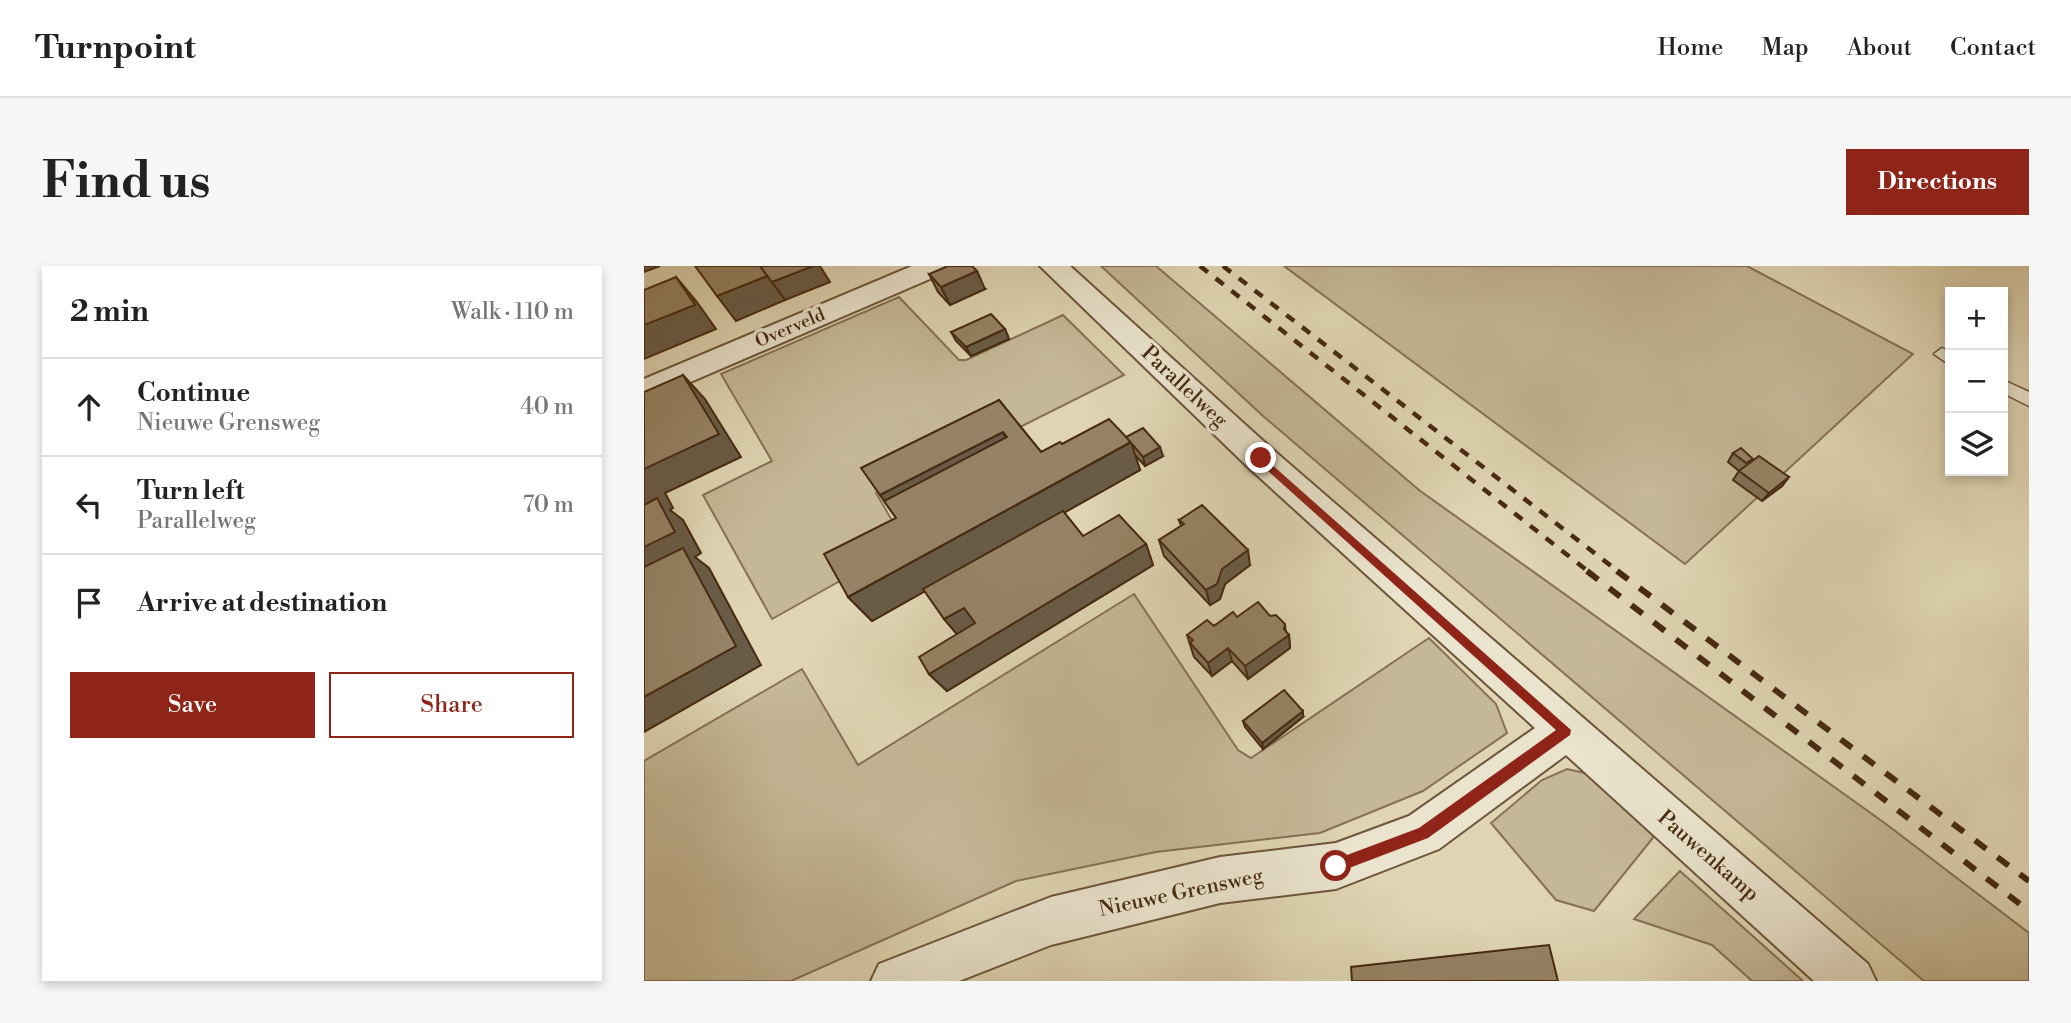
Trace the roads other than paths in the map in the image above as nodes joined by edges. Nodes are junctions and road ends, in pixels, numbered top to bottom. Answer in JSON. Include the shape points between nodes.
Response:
{"nodes":[{"id":1,"x":936,"y":266,"type":"edge"},
{"id":2,"x":1054,"y":266,"type":"edge"},
{"id":3,"x":2008,"y":389,"type":"edge"},
{"id":4,"x":644,"y":391,"type":"edge"},
{"id":5,"x":2029,"y":400,"type":"edge"},
{"id":6,"x":1565,"y":730,"type":"junction"},
{"id":7,"x":896,"y":981,"type":"edge"},
{"id":8,"x":1851,"y":981,"type":"edge"}],
"edges":[{"from":1,"to":4,"type":"street","name":"Overveld"},
{"from":2,"to":6,"type":"street","name":"Parallelweg"},
{"from":3,"to":5,"type":"lane"},
{"from":6,"to":7,"type":"street","name":"Nieuwe Grensweg","via":[[1411,838],[1336,866],[1220,880],[1051,920]]},
{"from":6,"to":8,"type":"street","name":"Pauwenkamp"}]}
